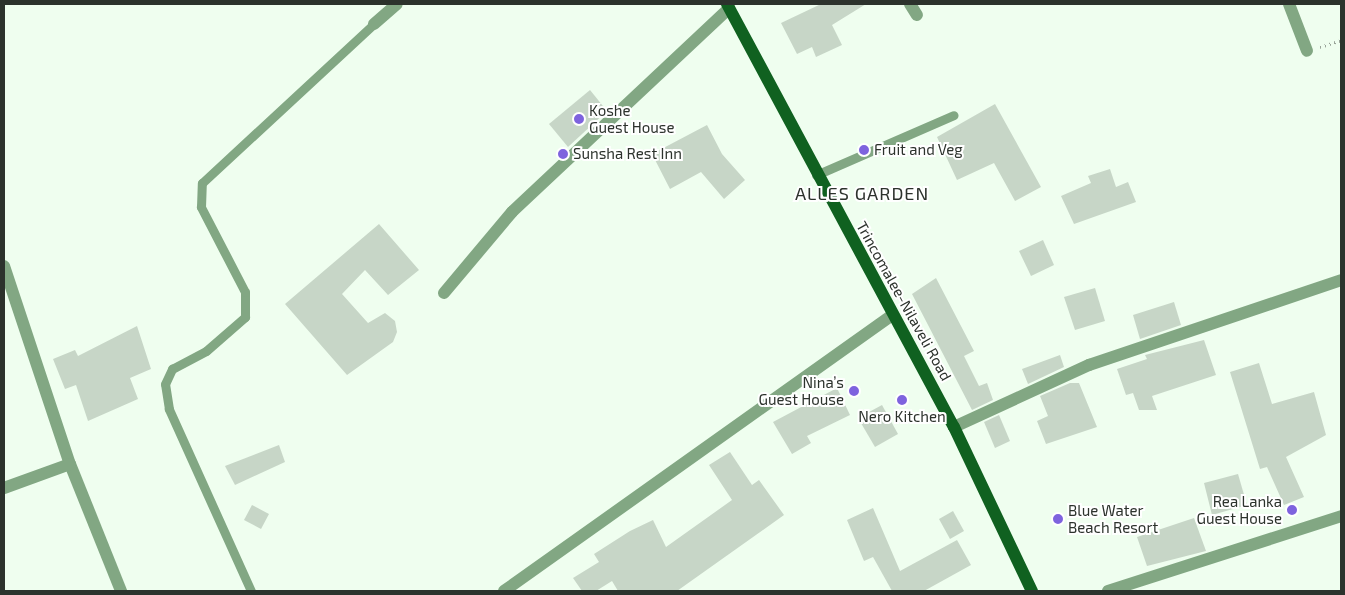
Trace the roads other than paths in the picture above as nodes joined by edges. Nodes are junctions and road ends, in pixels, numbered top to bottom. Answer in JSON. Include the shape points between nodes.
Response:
{"nodes":[{"id":1,"x":397,"y":4,"type":"edge"},
{"id":2,"x":910,"y":4,"type":"edge"},
{"id":3,"x":1290,"y":4,"type":"edge"},
{"id":4,"x":728,"y":6,"type":"edge"},
{"id":5,"x":917,"y":15,"type":"dead end"},
{"id":6,"x":374,"y":24,"type":"joint"},
{"id":7,"x":1307,"y":51,"type":"road end"},
{"id":8,"x":954,"y":115,"type":"dead end"},
{"id":9,"x":816,"y":175,"type":"junction"},
{"id":10,"x":4,"y":266,"type":"edge"},
{"id":11,"x":1341,"y":280,"type":"edge"},
{"id":12,"x":444,"y":293,"type":"dead end"},
{"id":13,"x":893,"y":315,"type":"junction"},
{"id":14,"x":954,"y":427,"type":"junction"},
{"id":15,"x":70,"y":464,"type":"junction"},
{"id":16,"x":4,"y":488,"type":"edge"},
{"id":17,"x":1341,"y":516,"type":"edge"},
{"id":18,"x":121,"y":591,"type":"edge"},
{"id":19,"x":251,"y":591,"type":"edge"},
{"id":20,"x":504,"y":591,"type":"edge"},
{"id":21,"x":1032,"y":591,"type":"edge"},
{"id":22,"x":1108,"y":591,"type":"edge"}],
"edges":[{"from":1,"to":6,"type":"street"},
{"from":2,"to":5,"type":"street"},
{"from":3,"to":7,"type":"street"},
{"from":4,"to":9,"type":"main road","name":"Trincomalee-Nilaveli Road"},
{"from":4,"to":12,"type":"street","via":[[512,212]]},
{"from":6,"to":19,"type":"lane","via":[[202,183],[202,207],[244,292],[245,317],[206,351],[172,370],[165,384],[169,409]]},
{"from":8,"to":9,"type":"lane"},
{"from":9,"to":13,"type":"main road","name":"Trincomalee-Nilaveli Road"},
{"from":10,"to":15,"type":"street"},
{"from":11,"to":14,"type":"street","via":[[1089,365]]},
{"from":13,"to":14,"type":"main road","name":"Trincomalee-Nilaveli Road"},
{"from":13,"to":20,"type":"street"},
{"from":14,"to":21,"type":"main road","name":"Trincomalee-Nilaveli Road"},
{"from":15,"to":16,"type":"street"},
{"from":15,"to":18,"type":"street"},
{"from":17,"to":22,"type":"street"}]}
